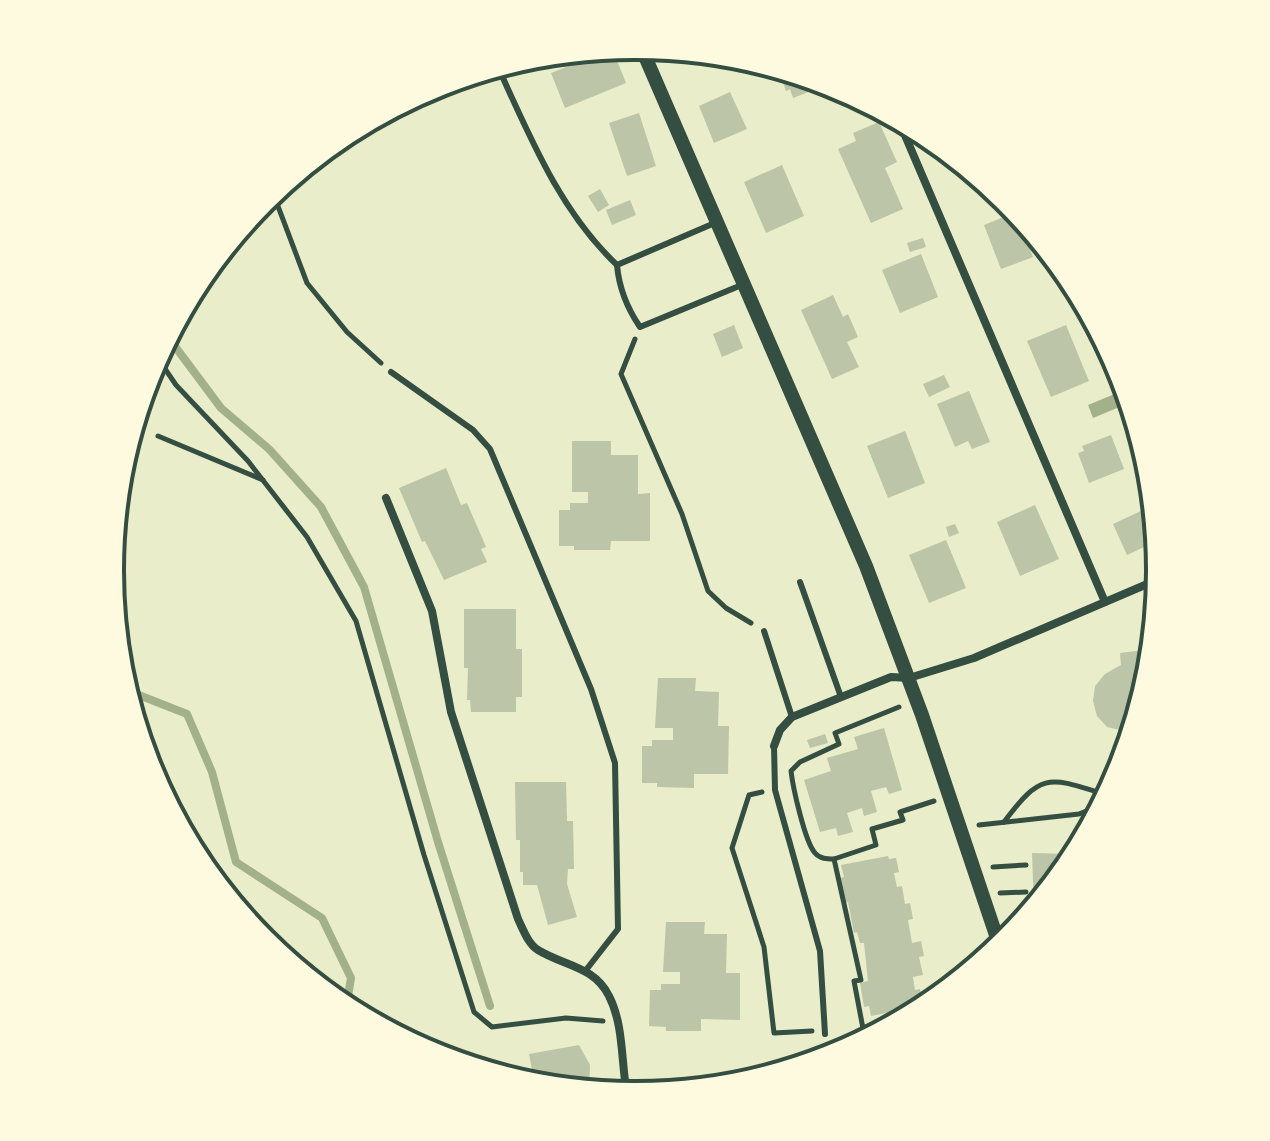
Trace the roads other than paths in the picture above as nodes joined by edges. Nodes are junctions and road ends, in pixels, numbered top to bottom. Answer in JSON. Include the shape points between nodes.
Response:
{"nodes":[{"id":1,"x":647,"y":60,"type":"edge"},
{"id":2,"x":503,"y":77,"type":"edge"},
{"id":3,"x":906,"y":138,"type":"edge"},
{"id":4,"x":717,"y":222,"type":"junction"},
{"id":5,"x":617,"y":265,"type":"junction"},
{"id":6,"x":744,"y":284,"type":"junction"},
{"id":7,"x":391,"y":372,"type":"road end"},
{"id":8,"x":386,"y":498,"type":"dead end"},
{"id":9,"x":800,"y":582,"type":"dead end"},
{"id":10,"x":1145,"y":585,"type":"edge"},
{"id":11,"x":1105,"y":602,"type":"junction"},
{"id":12,"x":764,"y":631,"type":"road end"},
{"id":13,"x":909,"y":678,"type":"junction"},
{"id":14,"x":841,"y":697,"type":"junction"},
{"id":15,"x":792,"y":717,"type":"junction"},
{"id":16,"x":774,"y":746,"type":"joint"},
{"id":17,"x":995,"y":932,"type":"edge"},
{"id":18,"x":586,"y":970,"type":"junction"},
{"id":19,"x":825,"y":1032,"type":"road end"},
{"id":20,"x":625,"y":1081,"type":"edge"}],
"edges":[{"from":1,"to":4,"type":"street"},
{"from":2,"to":5,"type":"lane","via":[[551,178],[593,242]]},
{"from":3,"to":11,"type":"street"},
{"from":4,"to":5,"type":"lane"},
{"from":4,"to":6,"type":"street"},
{"from":5,"to":6,"type":"lane","via":[[630,313],[640,327]]},
{"from":6,"to":13,"type":"street"},
{"from":7,"to":18,"type":"lane","via":[[473,430],[490,449],[591,689],[615,763],[618,929]]},
{"from":8,"to":18,"type":"street","via":[[432,611],[451,712],[518,919],[535,949]]},
{"from":9,"to":14,"type":"lane"},
{"from":10,"to":11,"type":"street"},
{"from":11,"to":13,"type":"street","via":[[974,658]]},
{"from":12,"to":15,"type":"lane"},
{"from":13,"to":14,"type":"street","via":[[891,677]]},
{"from":13,"to":17,"type":"street"},
{"from":14,"to":15,"type":"street"},
{"from":15,"to":16,"type":"street"},
{"from":16,"to":19,"type":"lane","via":[[775,790],[820,951]]},
{"from":18,"to":20,"type":"street","via":[[609,996]]}]}
